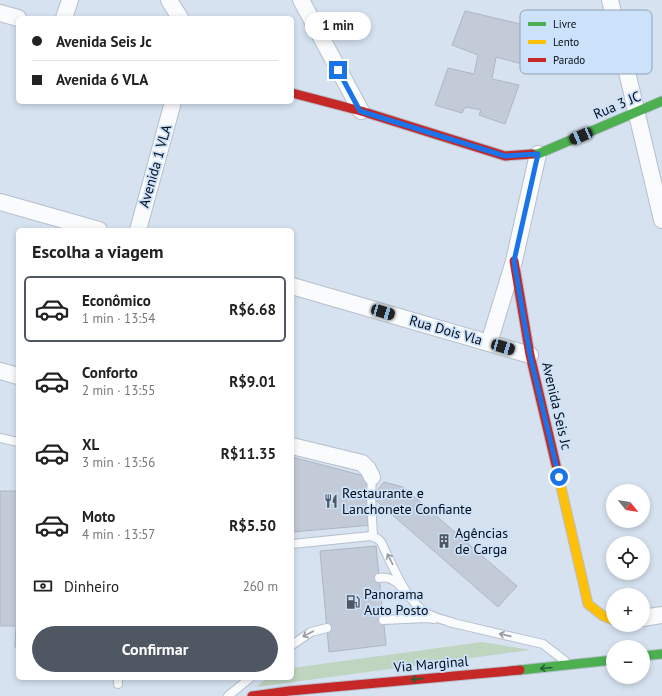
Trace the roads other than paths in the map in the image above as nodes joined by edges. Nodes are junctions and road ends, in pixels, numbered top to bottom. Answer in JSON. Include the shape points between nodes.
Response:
{"nodes":[{"id":1,"x":70,"y":0,"type":"edge"},
{"id":2,"x":169,"y":0,"type":"edge"},
{"id":3,"x":301,"y":0,"type":"edge"},
{"id":4,"x":610,"y":0,"type":"edge"},
{"id":5,"x":612,"y":10,"type":"edge"},
{"id":6,"x":0,"y":13,"type":"edge"},
{"id":7,"x":65,"y":16,"type":"edge"},
{"id":8,"x":179,"y":16,"type":"edge"},
{"id":9,"x":16,"y":17,"type":"edge"},
{"id":10,"x":628,"y":74,"type":"edge"},
{"id":11,"x":294,"y":94,"type":"edge"},
{"id":12,"x":662,"y":101,"type":"edge"},
{"id":13,"x":172,"y":104,"type":"edge"},
{"id":14,"x":360,"y":111,"type":"junction"},
{"id":15,"x":637,"y":111,"type":"junction"},
{"id":16,"x":538,"y":154,"type":"junction"},
{"id":17,"x":0,"y":202,"type":"edge"},
{"id":18,"x":662,"y":220,"type":"edge"},
{"id":19,"x":92,"y":228,"type":"edge"},
{"id":20,"x":139,"y":228,"type":"edge"},
{"id":21,"x":514,"y":261,"type":"junction"},
{"id":22,"x":294,"y":287,"type":"edge"},
{"id":23,"x":489,"y":343,"type":"junction"},
{"id":24,"x":530,"y":355,"type":"junction"},
{"id":25,"x":0,"y":371,"type":"edge"},
{"id":26,"x":16,"y":375,"type":"edge"},
{"id":27,"x":0,"y":438,"type":"edge"},
{"id":28,"x":16,"y":442,"type":"edge"},
{"id":29,"x":294,"y":446,"type":"edge"},
{"id":30,"x":372,"y":476,"type":"joint"},
{"id":31,"x":373,"y":536,"type":"junction"},
{"id":32,"x":294,"y":544,"type":"edge"},
{"id":33,"x":379,"y":578,"type":"dead end"},
{"id":34,"x":407,"y":594,"type":"junction"},
{"id":35,"x":662,"y":615,"type":"edge"},
{"id":36,"x":650,"y":617,"type":"edge"},
{"id":37,"x":606,"y":618,"type":"edge"},
{"id":38,"x":383,"y":620,"type":"dead end"},
{"id":39,"x":454,"y":623,"type":"junction"},
{"id":40,"x":326,"y":628,"type":"dead end"},
{"id":41,"x":294,"y":644,"type":"edge"},
{"id":42,"x":662,"y":654,"type":"edge"},
{"id":43,"x":650,"y":655,"type":"edge"},
{"id":44,"x":606,"y":661,"type":"edge"},
{"id":45,"x":570,"y":666,"type":"junction"},
{"id":46,"x":248,"y":680,"type":"edge"},
{"id":47,"x":228,"y":696,"type":"edge"},
{"id":48,"x":252,"y":696,"type":"edge"}],
"edges":[{"from":1,"to":7,"type":"street"},
{"from":2,"to":8,"type":"street"},
{"from":3,"to":14,"type":"street"},
{"from":4,"to":5,"type":"street"},
{"from":6,"to":9,"type":"street"},
{"from":10,"to":15,"type":"street"},
{"from":11,"to":14,"type":"street"},
{"from":12,"to":15,"type":"street","name":"Rua 3 JC"},
{"from":13,"to":20,"type":"street","name":"Avenida 1 VLA"},
{"from":14,"to":16,"type":"street","via":[[505,156]]},
{"from":15,"to":16,"type":"street","name":"Rua 3 JC"},
{"from":15,"to":18,"type":"street"},
{"from":16,"to":21,"type":"street"},
{"from":17,"to":19,"type":"street"},
{"from":21,"to":23,"type":"street"},
{"from":21,"to":24,"type":"street","name":"Avenida Seis Jc"},
{"from":22,"to":23,"type":"street","name":"Rua Dois Vla"},
{"from":23,"to":24,"type":"street","name":"Rua Dois Vla"},
{"from":24,"to":37,"type":"street","name":"Avenida Seis Jc","via":[[588,604]]},
{"from":25,"to":26,"type":"street"},
{"from":27,"to":28,"type":"lane"},
{"from":29,"to":30,"type":"street","via":[[362,463]]},
{"from":30,"to":31,"type":"lane"},
{"from":31,"to":32,"type":"lane"},
{"from":34,"to":31,"type":"lane","one_way":true,"via":[[381,542]]},
{"from":33,"to":34,"type":"lane","via":[[395,581]]},
{"from":34,"to":39,"type":"lane","via":[[428,614]]},
{"from":35,"to":36,"type":"street"},
{"from":38,"to":39,"type":"lane","via":[[427,618]]},
{"from":45,"to":39,"type":"lane","one_way":true,"via":[[543,644]]},
{"from":40,"to":41,"type":"lane","one_way":true,"via":[[311,632]]},
{"from":42,"to":43,"type":"street"},
{"from":44,"to":45,"type":"street","name":"Via Marginal"},
{"from":45,"to":48,"type":"street","name":"Via Marginal","one_way":true},
{"from":46,"to":47,"type":"lane"}]}
